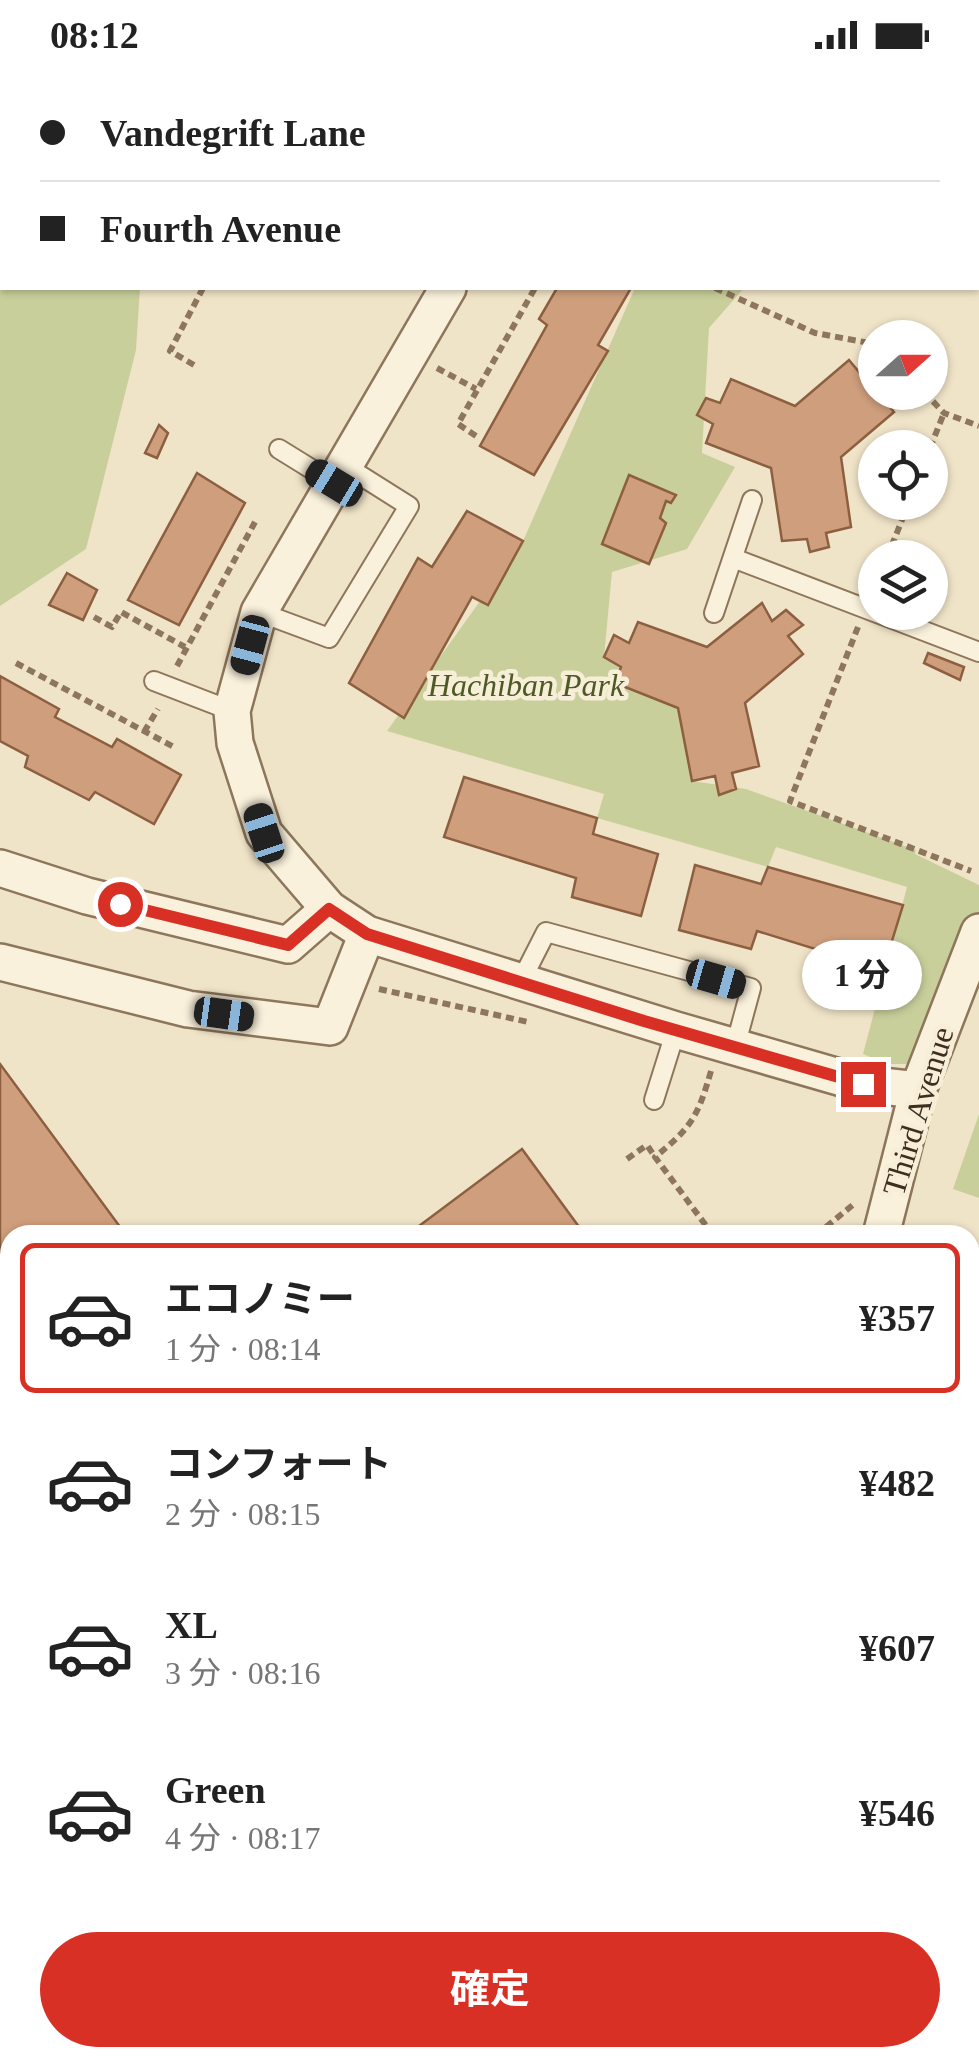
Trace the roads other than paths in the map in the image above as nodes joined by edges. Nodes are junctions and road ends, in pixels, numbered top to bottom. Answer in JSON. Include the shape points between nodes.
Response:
{"nodes":[{"id":1,"x":447,"y":290,"type":"edge"},
{"id":2,"x":279,"y":449,"type":"dead end"},
{"id":3,"x":339,"y":474,"type":"junction"},
{"id":4,"x":752,"y":500,"type":"dead end"},
{"id":5,"x":733,"y":558,"type":"junction"},
{"id":6,"x":258,"y":612,"type":"junction"},
{"id":7,"x":714,"y":613,"type":"dead end"},
{"id":8,"x":979,"y":652,"type":"edge"},
{"id":9,"x":161,"y":684,"type":"road end"},
{"id":10,"x":232,"y":711,"type":"junction"},
{"id":11,"x":0,"y":868,"type":"edge"},
{"id":12,"x":329,"y":909,"type":"junction"},
{"id":13,"x":979,"y":932,"type":"edge"},
{"id":14,"x":367,"y":934,"type":"junction"},
{"id":15,"x":0,"y":962,"type":"edge"},
{"id":16,"x":520,"y":983,"type":"junction"},
{"id":17,"x":672,"y":1041,"type":"junction"},
{"id":18,"x":725,"y":1064,"type":"junction"},
{"id":19,"x":918,"y":1090,"type":"junction"},
{"id":20,"x":654,"y":1100,"type":"dead end"},
{"id":21,"x":884,"y":1225,"type":"edge"}],
"edges":[{"from":1,"to":3,"type":"street"},
{"from":2,"to":3,"type":"lane"},
{"from":3,"to":6,"type":"street"},
{"from":3,"to":6,"type":"lane","via":[[409,506],[330,638]]},
{"from":4,"to":5,"type":"lane"},
{"from":5,"to":7,"type":"lane"},
{"from":5,"to":8,"type":"lane"},
{"from":6,"to":10,"type":"street"},
{"from":9,"to":10,"type":"lane"},
{"from":10,"to":12,"type":"street","via":[[264,833]]},
{"from":11,"to":12,"type":"street","via":[[288,945]]},
{"from":12,"to":14,"type":"street"},
{"from":13,"to":19,"type":"street","name":"Third Avenue"},
{"from":14,"to":15,"type":"street","via":[[330,1027],[188,1009]]},
{"from":14,"to":16,"type":"street"},
{"from":16,"to":17,"type":"street"},
{"from":16,"to":18,"type":"lane","via":[[546,932],[751,988]]},
{"from":17,"to":18,"type":"street"},
{"from":17,"to":20,"type":"lane"},
{"from":18,"to":19,"type":"street"},
{"from":19,"to":21,"type":"street","name":"Third Avenue"}]}
